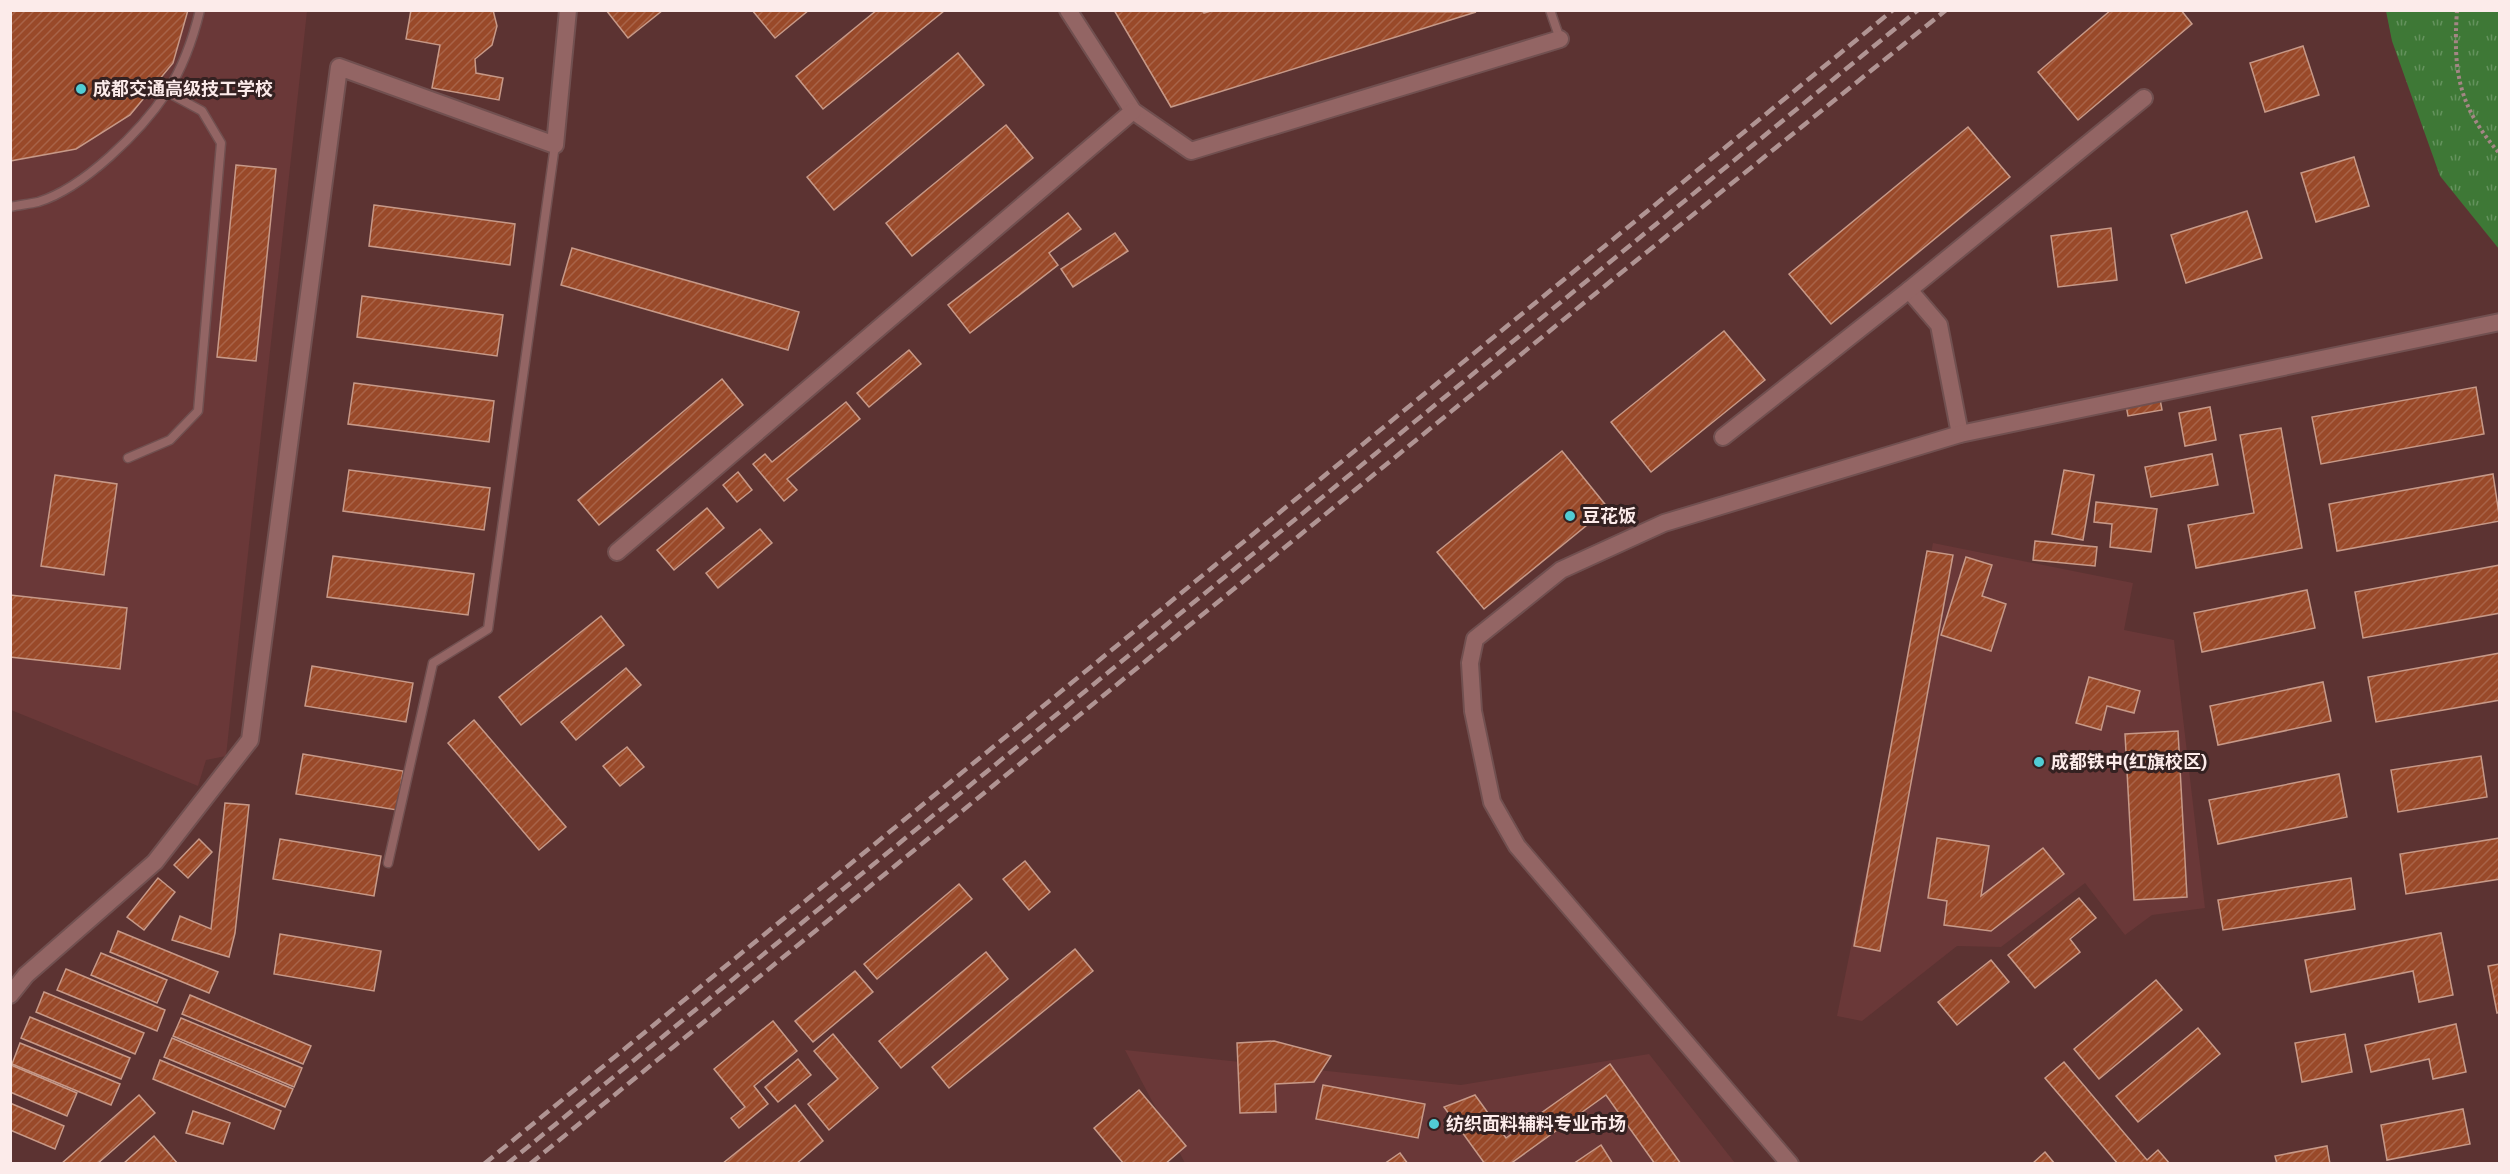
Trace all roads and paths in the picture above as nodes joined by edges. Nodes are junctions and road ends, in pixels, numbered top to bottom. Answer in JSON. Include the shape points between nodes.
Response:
{"nodes":[{"id":1,"x":200,"y":10,"type":"edge"},
{"id":2,"x":568,"y":10,"type":"edge"},
{"id":3,"x":1068,"y":10,"type":"edge"},
{"id":4,"x":1550,"y":10,"type":"edge"},
{"id":5,"x":2457,"y":10,"type":"edge"},
{"id":6,"x":1560,"y":39,"type":"joint"},
{"id":7,"x":167,"y":92,"type":"junction"},
{"id":8,"x":2144,"y":98,"type":"dead end"},
{"id":9,"x":1133,"y":111,"type":"junction"},
{"id":10,"x":555,"y":146,"type":"junction"},
{"id":11,"x":2499,"y":154,"type":"edge"},
{"id":12,"x":10,"y":207,"type":"edge"},
{"id":13,"x":1909,"y":290,"type":"junction"},
{"id":14,"x":2499,"y":322,"type":"edge"},
{"id":15,"x":1960,"y":434,"type":"junction"},
{"id":16,"x":1723,"y":437,"type":"dead end"},
{"id":17,"x":128,"y":458,"type":"dead end"},
{"id":18,"x":617,"y":552,"type":"dead end"},
{"id":19,"x":388,"y":863,"type":"dead end"},
{"id":20,"x":10,"y":995,"type":"edge"},
{"id":21,"x":1790,"y":1164,"type":"edge"}],
"edges":[{"from":1,"to":7,"type":"lane","via":[[189,50]]},
{"from":2,"to":10,"type":"street"},
{"from":3,"to":9,"type":"street"},
{"from":4,"to":6,"type":"lane"},
{"from":5,"to":11,"type":"path","via":[[2456,69],[2468,112]]},
{"from":6,"to":9,"type":"street","via":[[1191,151]]},
{"from":7,"to":12,"type":"lane","via":[[115,152],[78,182],[39,201]]},
{"from":7,"to":17,"type":"lane","via":[[202,111],[221,143],[198,411],[170,440]]},
{"from":8,"to":13,"type":"street"},
{"from":9,"to":18,"type":"street"},
{"from":10,"to":19,"type":"lane","via":[[488,629],[433,663]]},
{"from":10,"to":20,"type":"street","via":[[339,67],[250,740],[155,862],[26,975]]},
{"from":13,"to":15,"type":"street","via":[[1939,325]]},
{"from":13,"to":16,"type":"street"},
{"from":14,"to":15,"type":"street"},
{"from":15,"to":21,"type":"street","via":[[1664,523],[1561,570],[1475,639],[1470,663],[1473,711],[1492,802],[1517,846]]}]}
